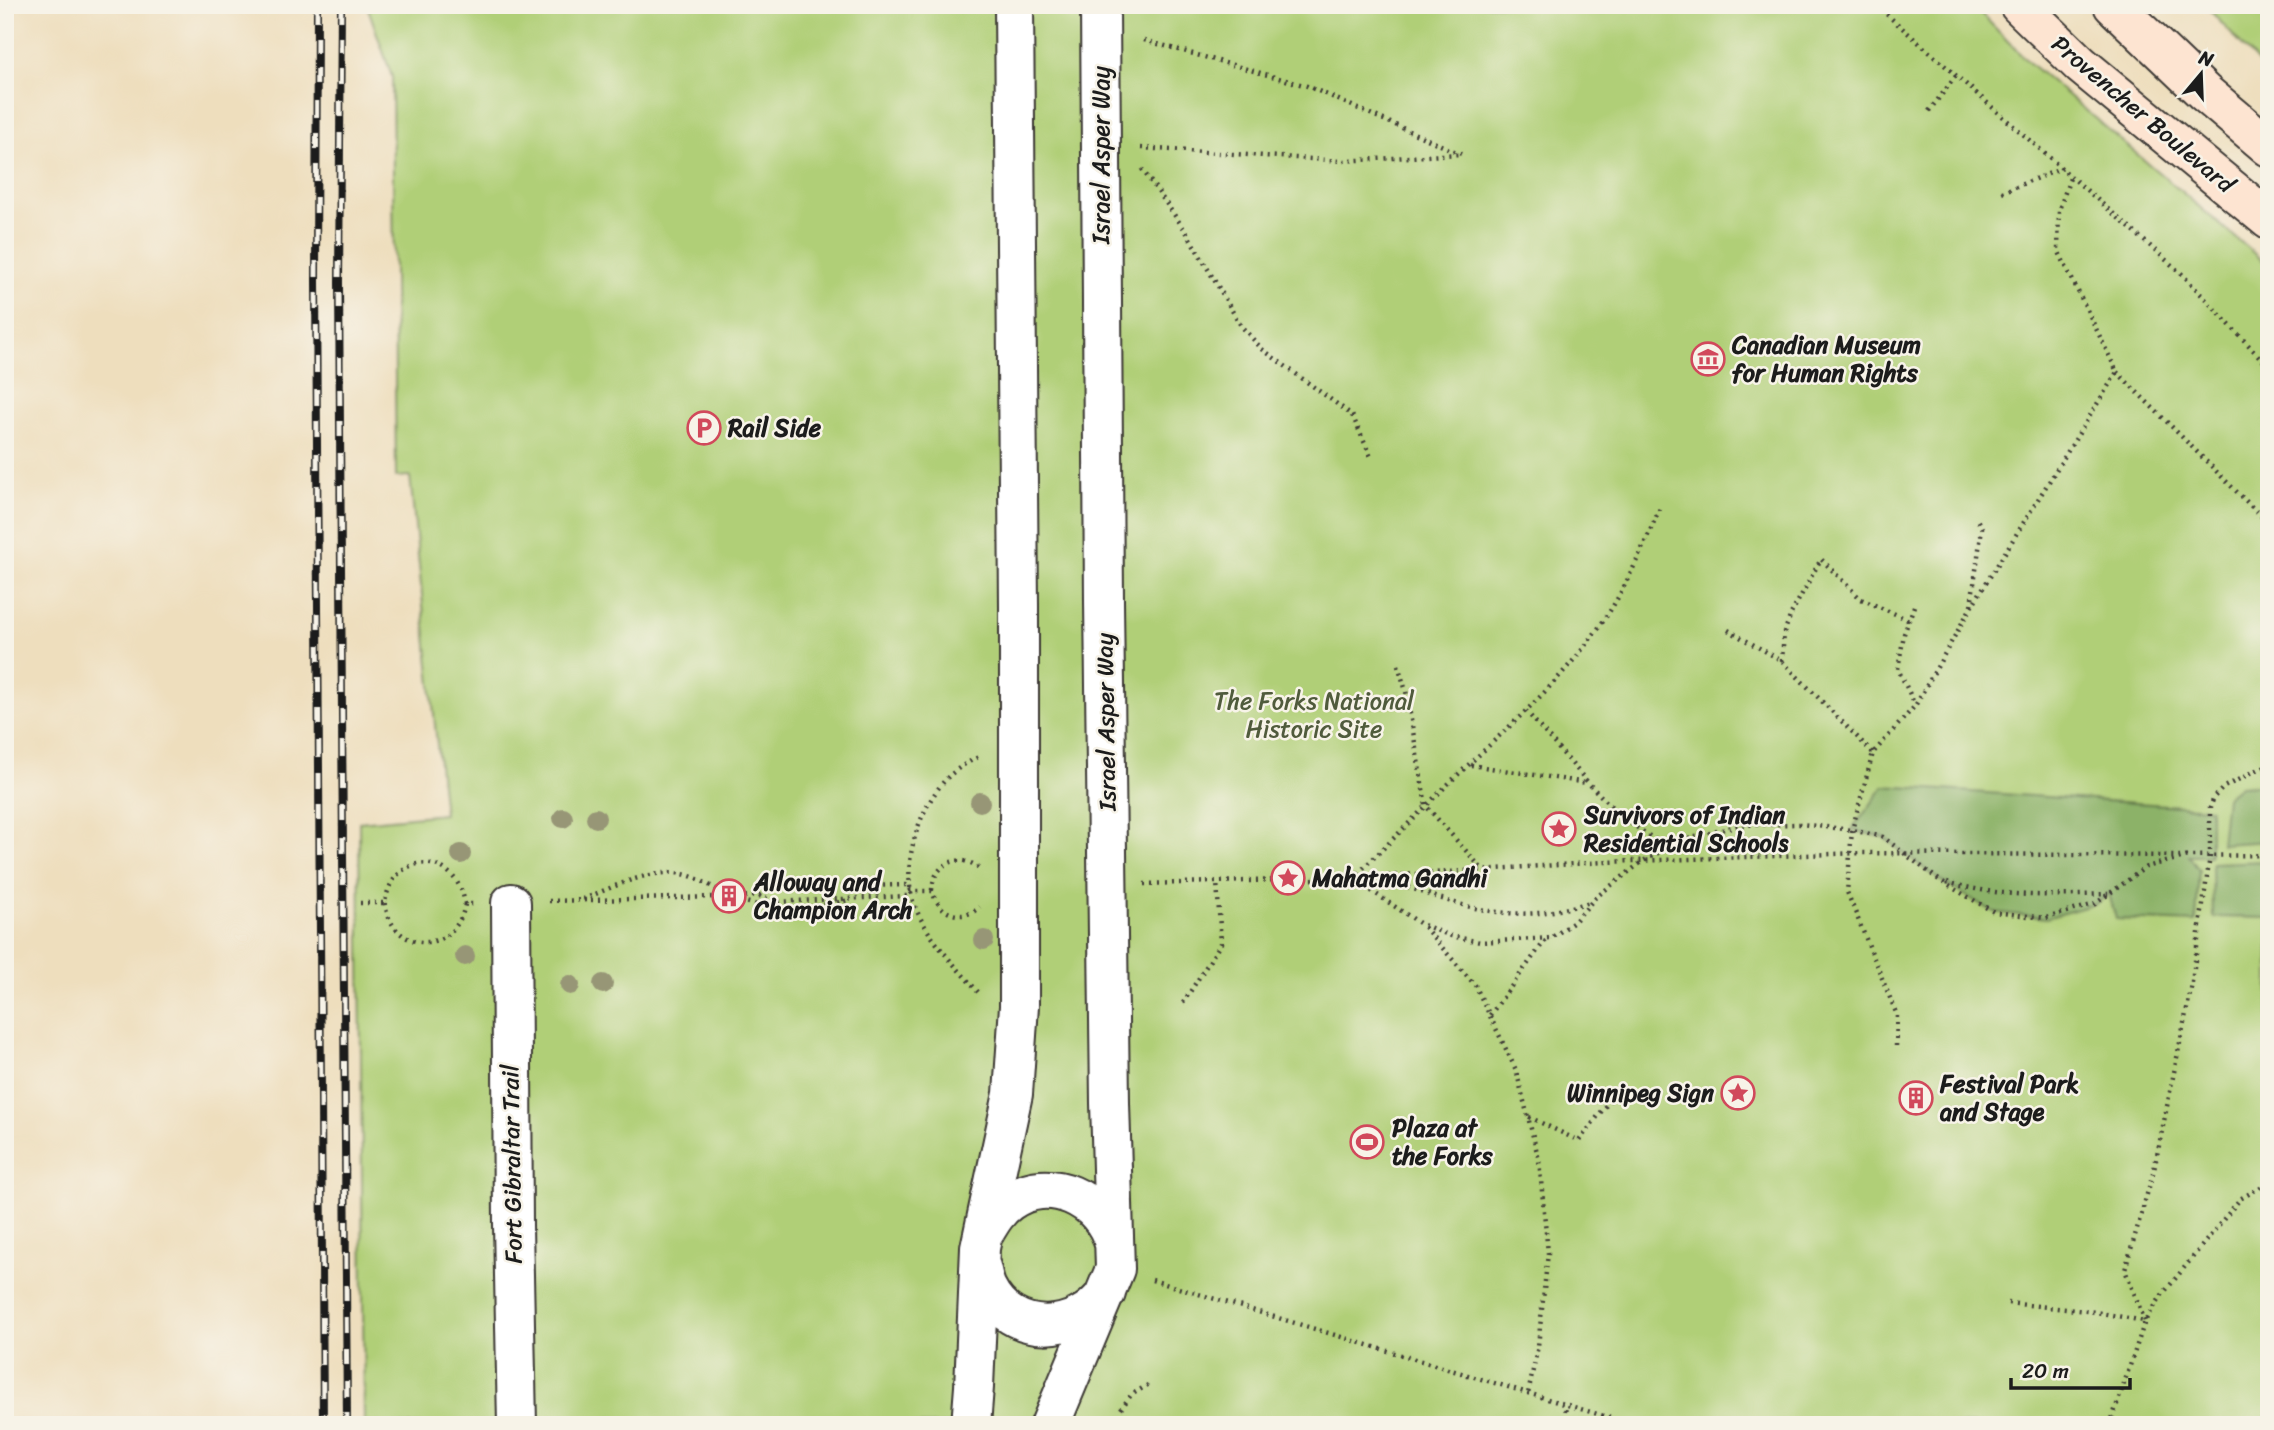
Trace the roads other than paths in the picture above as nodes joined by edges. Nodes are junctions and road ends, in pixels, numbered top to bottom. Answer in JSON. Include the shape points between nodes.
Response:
{"nodes":[{"id":1,"x":1014,"y":5,"type":"edge"},
{"id":2,"x":1100,"y":5,"type":"edge"},
{"id":3,"x":2019,"y":5,"type":"edge"},
{"id":4,"x":2113,"y":5,"type":"edge"},
{"id":5,"x":2269,"y":147,"type":"edge"},
{"id":6,"x":2269,"y":220,"type":"edge"},
{"id":7,"x":511,"y":903,"type":"road end"},
{"id":8,"x":982,"y":1248,"type":"junction"},
{"id":9,"x":1113,"y":1269,"type":"junction"},
{"id":10,"x":517,"y":1425,"type":"edge"},
{"id":11,"x":971,"y":1425,"type":"edge"},
{"id":12,"x":1050,"y":1425,"type":"edge"}],
"edges":[{"from":1,"to":8,"type":"street","via":[[1019,738],[1003,888],[1018,1006],[1013,1094]]},
{"from":2,"to":9,"type":"street","name":"Israel Asper Way"},
{"from":3,"to":6,"type":"main road","name":"Provencher Boulevard","via":[[2081,65]]},
{"from":4,"to":5,"type":"main road"},
{"from":7,"to":10,"type":"street","name":"Fort Gibraltar Trail"},
{"from":8,"to":9,"type":"street","via":[[986,1287],[995,1301],[1008,1313],[1038,1325],[1060,1324],[1090,1312]]},
{"from":8,"to":9,"type":"street","via":[[996,1213],[1011,1200],[1047,1190],[1070,1194],[1090,1205],[1107,1224]]},
{"from":8,"to":11,"type":"street"},
{"from":9,"to":12,"type":"street","name":"Israel Asper Way"}]}
